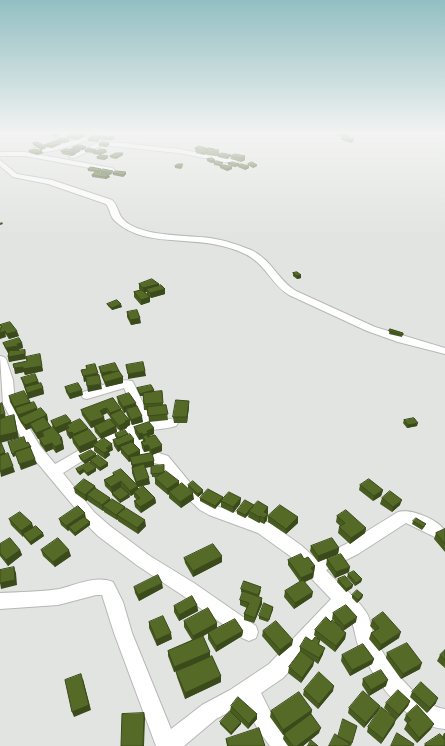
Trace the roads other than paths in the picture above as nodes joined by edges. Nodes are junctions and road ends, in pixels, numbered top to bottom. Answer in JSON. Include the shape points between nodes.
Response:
{"nodes":[{"id":1,"x":7,"y":169,"type":"edge"},
{"id":2,"x":106,"y":169,"type":"edge"},
{"id":3,"x":112,"y":170,"type":"edge"},
{"id":4,"x":445,"y":351,"type":"edge"},
{"id":5,"x":0,"y":359,"type":"edge"},
{"id":6,"x":87,"y":396,"type":"dead end"},
{"id":7,"x":171,"y":423,"type":"dead end"},
{"id":8,"x":147,"y":425,"type":"junction"},
{"id":9,"x":128,"y":430,"type":"junction"},
{"id":10,"x":54,"y":472,"type":"junction"},
{"id":11,"x":437,"y":531,"type":"edge"},
{"id":12,"x":314,"y":568,"type":"junction"},
{"id":13,"x":343,"y":599,"type":"junction"},
{"id":14,"x":0,"y":601,"type":"edge"},
{"id":15,"x":249,"y":632,"type":"dead end"},
{"id":16,"x":248,"y":690,"type":"junction"},
{"id":17,"x":445,"y":719,"type":"edge"},
{"id":18,"x":167,"y":746,"type":"edge"},
{"id":19,"x":283,"y":746,"type":"edge"}],
"edges":[{"from":1,"to":4,"type":"street","via":[[15,176],[49,182],[109,202],[118,222],[140,232],[212,240],[242,250],[261,260],[286,289],[298,296],[383,333]]},
{"from":2,"to":3,"type":"street"},
{"from":5,"to":10,"type":"street","via":[[7,380],[9,404],[35,450]]},
{"from":6,"to":8,"type":"street","via":[[128,384]]},
{"from":7,"to":8,"type":"street"},
{"from":8,"to":9,"type":"street"},
{"from":9,"to":10,"type":"street","via":[[106,440]]},
{"from":9,"to":12,"type":"street","via":[[142,453],[163,460],[205,506],[264,528],[296,551]]},
{"from":10,"to":15,"type":"street","via":[[88,516],[104,531]]},
{"from":11,"to":12,"type":"street","via":[[412,517],[404,516],[352,549]]},
{"from":12,"to":13,"type":"street"},
{"from":13,"to":16,"type":"street","via":[[276,671]]},
{"from":13,"to":17,"type":"street","via":[[360,618],[365,639],[385,675],[418,709],[434,718]]},
{"from":14,"to":18,"type":"street","via":[[58,598],[96,587],[107,587]]},
{"from":16,"to":18,"type":"street","via":[[209,712]]},
{"from":16,"to":19,"type":"street","via":[[266,724]]}]}
